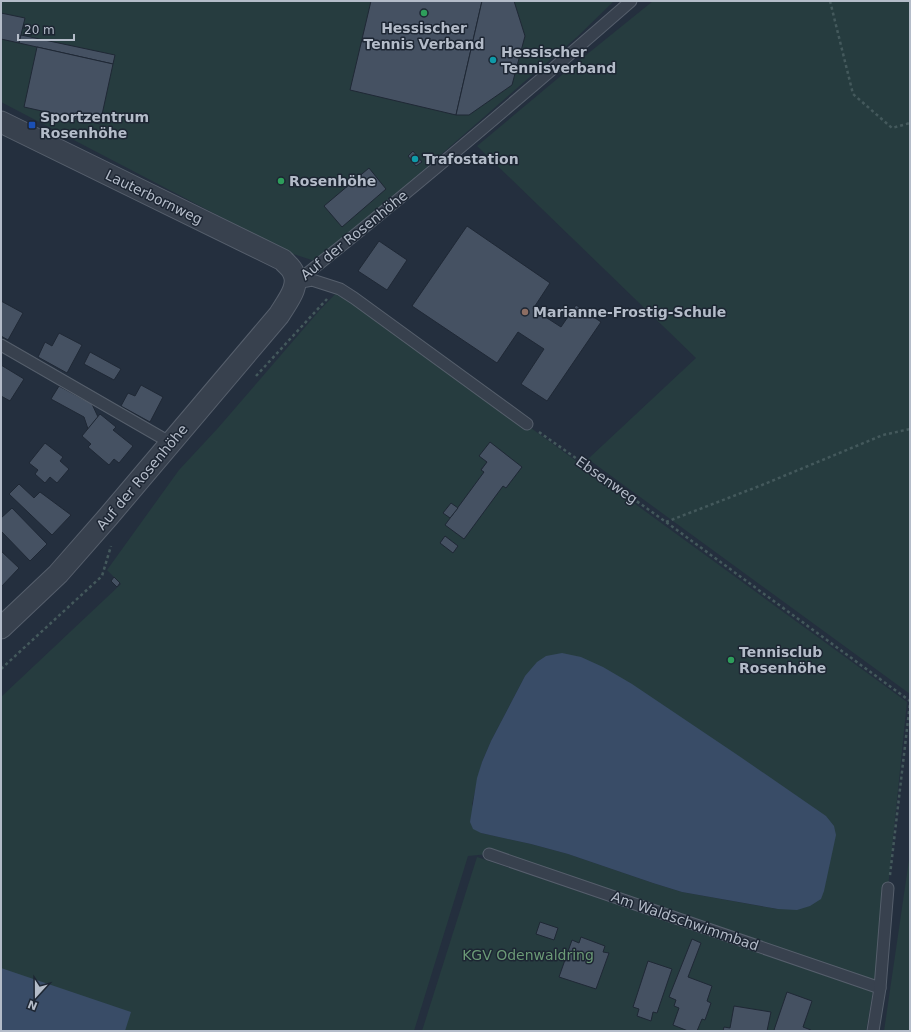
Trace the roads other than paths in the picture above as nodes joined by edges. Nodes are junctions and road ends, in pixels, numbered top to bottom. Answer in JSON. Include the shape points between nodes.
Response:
{"nodes":[{"id":1,"x":631,"y":1,"type":"edge"},
{"id":2,"x":1,"y":122,"type":"edge"},
{"id":3,"x":295,"y":283,"type":"junction"},
{"id":4,"x":1,"y":345,"type":"edge"},
{"id":5,"x":527,"y":424,"type":"road end"},
{"id":6,"x":171,"y":443,"type":"junction"},
{"id":7,"x":1,"y":628,"type":"edge"},
{"id":8,"x":489,"y":854,"type":"dead end"},
{"id":9,"x":888,"y":888,"type":"road end"},
{"id":10,"x":880,"y":988,"type":"junction"},
{"id":11,"x":873,"y":1031,"type":"edge"}],
"edges":[{"from":1,"to":3,"type":"lane","name":"Auf der Rosenhöhe","via":[[492,121]]},
{"from":2,"to":3,"type":"street","name":"Lauterbornweg","via":[[282,260],[294,273]]},
{"from":3,"to":5,"type":"lane","via":[[312,280],[338,288],[361,302]]},
{"from":3,"to":6,"type":"street","name":"Auf der Rosenhöhe","via":[[294,290],[279,315]]},
{"from":4,"to":6,"type":"lane"},
{"from":6,"to":7,"type":"street","name":"Auf der Rosenhöhe","via":[[58,574]]},
{"from":8,"to":10,"type":"lane","name":"Am Waldschwimmbad"},
{"from":9,"to":10,"type":"lane"},
{"from":10,"to":11,"type":"lane"}]}
